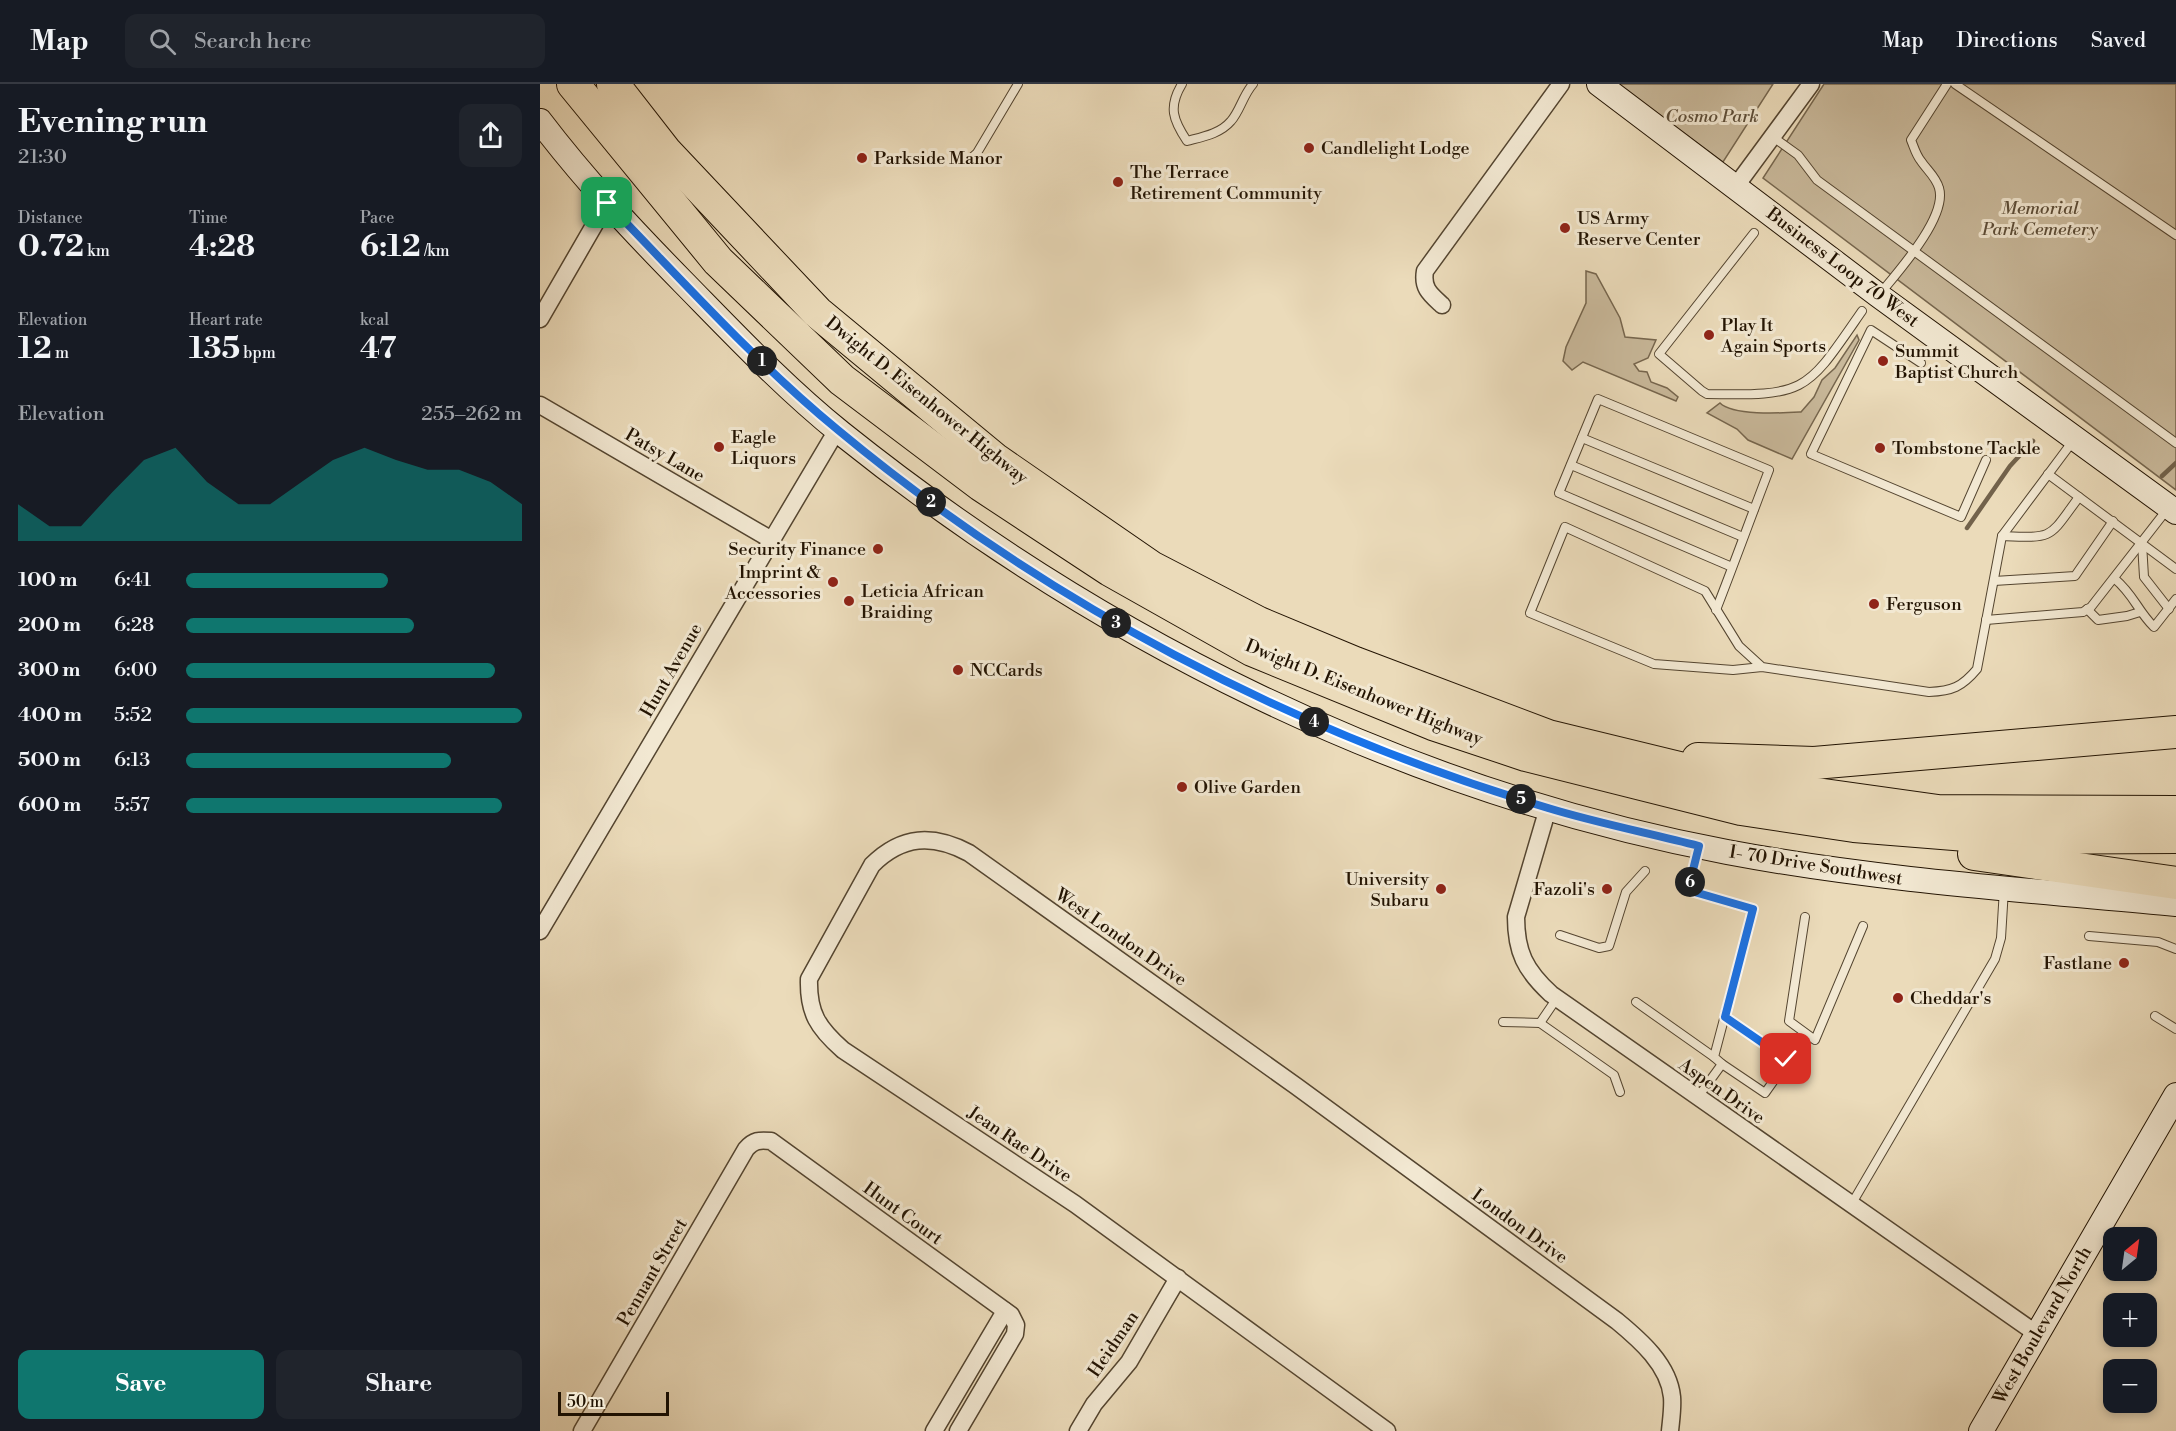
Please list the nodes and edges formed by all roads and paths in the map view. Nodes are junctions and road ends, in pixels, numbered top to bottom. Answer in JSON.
{"nodes":[{"id":1,"x":573,"y":84,"type":"edge"},
{"id":2,"x":614,"y":84,"type":"edge"},
{"id":3,"x":1018,"y":84,"type":"edge"},
{"id":4,"x":1182,"y":84,"type":"edge"},
{"id":5,"x":1252,"y":84,"type":"edge"},
{"id":6,"x":1562,"y":84,"type":"edge"},
{"id":7,"x":1599,"y":84,"type":"edge"},
{"id":8,"x":1811,"y":84,"type":"edge"},
{"id":9,"x":1947,"y":84,"type":"edge"},
{"id":10,"x":1955,"y":84,"type":"edge"},
{"id":11,"x":540,"y":121,"type":"edge"},
{"id":12,"x":1773,"y":137,"type":"junction"},
{"id":13,"x":969,"y":160,"type":"dead end"},
{"id":14,"x":1736,"y":186,"type":"junction"},
{"id":15,"x":607,"y":203,"type":"junction"},
{"id":16,"x":1754,"y":233,"type":"dead end"},
{"id":17,"x":2176,"y":236,"type":"edge"},
{"id":18,"x":1915,"y":252,"type":"junction"},
{"id":19,"x":1870,"y":303,"type":"junction"},
{"id":20,"x":1442,"y":305,"type":"dead end"},
{"id":21,"x":540,"y":319,"type":"edge"},
{"id":22,"x":1921,"y":363,"type":"dead end"},
{"id":23,"x":540,"y":405,"type":"edge"},
{"id":24,"x":837,"y":430,"type":"junction"},
{"id":25,"x":1582,"y":438,"type":"junction"},
{"id":26,"x":2075,"y":438,"type":"junction"},
{"id":27,"x":2176,"y":443,"type":"edge"},
{"id":28,"x":1986,"y":460,"type":"dead end"},
{"id":29,"x":1570,"y":465,"type":"junction"},
{"id":30,"x":2048,"y":474,"type":"junction"},
{"id":31,"x":2079,"y":497,"type":"junction"},
{"id":32,"x":1754,"y":509,"type":"junction"},
{"id":33,"x":2172,"y":509,"type":"edge"},
{"id":34,"x":2113,"y":521,"type":"junction"},
{"id":35,"x":2002,"y":536,"type":"junction"},
{"id":36,"x":1743,"y":537,"type":"junction"},
{"id":37,"x":770,"y":539,"type":"junction"},
{"id":38,"x":2142,"y":543,"type":"junction"},
{"id":39,"x":1732,"y":567,"type":"junction"},
{"id":40,"x":2176,"y":569,"type":"edge"},
{"id":41,"x":2115,"y":579,"type":"junction"},
{"id":42,"x":1994,"y":581,"type":"junction"},
{"id":43,"x":2176,"y":599,"type":"edge"},
{"id":44,"x":2087,"y":609,"type":"junction"},
{"id":45,"x":2169,"y":609,"type":"junction"},
{"id":46,"x":1716,"y":610,"type":"junction"},
{"id":47,"x":2140,"y":612,"type":"junction"},
{"id":48,"x":1986,"y":620,"type":"junction"},
{"id":49,"x":1762,"y":667,"type":"junction"},
{"id":50,"x":2176,"y":732,"type":"edge"},
{"id":51,"x":1632,"y":756,"type":"junction"},
{"id":52,"x":1548,"y":808,"type":"junction"},
{"id":53,"x":2176,"y":812,"type":"edge"},
{"id":54,"x":1854,"y":826,"type":"junction"},
{"id":55,"x":2176,"y":837,"type":"edge"},
{"id":56,"x":915,"y":839,"type":"joint"},
{"id":57,"x":1699,"y":846,"type":"junction"},
{"id":58,"x":1645,"y":871,"type":"dead end"},
{"id":59,"x":2176,"y":883,"type":"edge"},
{"id":60,"x":2004,"y":888,"type":"junction"},
{"id":61,"x":2176,"y":904,"type":"edge"},
{"id":62,"x":1804,"y":917,"type":"dead end"},
{"id":63,"x":1863,"y":926,"type":"dead end"},
{"id":64,"x":540,"y":932,"type":"edge"},
{"id":65,"x":1560,"y":935,"type":"dead end"},
{"id":66,"x":2089,"y":936,"type":"dead end"},
{"id":67,"x":2176,"y":949,"type":"edge"},
{"id":68,"x":1557,"y":998,"type":"junction"},
{"id":69,"x":1636,"y":1002,"type":"dead end"},
{"id":70,"x":2155,"y":1016,"type":"dead end"},
{"id":71,"x":1725,"y":1017,"type":"junction"},
{"id":72,"x":1503,"y":1022,"type":"dead end"},
{"id":73,"x":1540,"y":1023,"type":"junction"},
{"id":74,"x":2176,"y":1029,"type":"edge"},
{"id":75,"x":1714,"y":1057,"type":"junction"},
{"id":76,"x":1722,"y":1064,"type":"junction"},
{"id":77,"x":1296,"y":1086,"type":"joint"},
{"id":78,"x":1620,"y":1092,"type":"dead end"},
{"id":79,"x":2176,"y":1095,"type":"edge"},
{"id":80,"x":1698,"y":1097,"type":"junction"},
{"id":81,"x":761,"y":1140,"type":"joint"},
{"id":82,"x":1851,"y":1205,"type":"junction"},
{"id":83,"x":1178,"y":1278,"type":"junction"},
{"id":84,"x":1005,"y":1311,"type":"junction"},
{"id":85,"x":2037,"y":1334,"type":"junction"},
{"id":86,"x":954,"y":1396,"type":"junction"},
{"id":87,"x":972,"y":1406,"type":"junction"},
{"id":88,"x":582,"y":1431,"type":"edge"},
{"id":89,"x":934,"y":1431,"type":"edge"},
{"id":90,"x":958,"y":1431,"type":"edge"},
{"id":91,"x":1078,"y":1431,"type":"edge"},
{"id":92,"x":1387,"y":1431,"type":"edge"},
{"id":93,"x":1670,"y":1431,"type":"edge"},
{"id":94,"x":1981,"y":1431,"type":"edge"}],
"edges":[{"from":1,"to":54,"type":"highway","name":"Dwight D. Eisenhower Highway"},
{"from":2,"to":51,"type":"highway","name":"Dwight D. Eisenhower Highway"},
{"from":3,"to":13,"type":"lane"},
{"from":4,"to":5,"type":"lane"},
{"from":6,"to":20,"type":"street"},
{"from":7,"to":14,"type":"street","name":"Business Loop 70 West"},
{"from":8,"to":12,"type":"street"},
{"from":9,"to":18,"type":"lane"},
{"from":10,"to":17,"type":"lane"},
{"from":11,"to":15,"type":"street","name":"I- 70 Drive Southwest"},
{"from":12,"to":14,"type":"street"},
{"from":12,"to":18,"type":"lane"},
{"from":14,"to":19,"type":"street","name":"Business Loop 70 West"},
{"from":15,"to":21,"type":"street"},
{"from":15,"to":24,"type":"street","name":"I- 70 Drive Southwest"},
{"from":16,"to":19,"type":"lane"},
{"from":18,"to":19,"type":"lane"},
{"from":18,"to":27,"type":"lane"},
{"from":19,"to":26,"type":"street","name":"Business Loop 70 West"},
{"from":22,"to":28,"type":"lane"},
{"from":23,"to":37,"type":"street","name":"Patsy Lane"},
{"from":24,"to":37,"type":"street","name":"Hunt Avenue"},
{"from":24,"to":52,"type":"street","name":"I- 70 Drive Southwest"},
{"from":25,"to":29,"type":"lane"},
{"from":25,"to":32,"type":"lane"},
{"from":25,"to":32,"type":"lane"},
{"from":26,"to":30,"type":"lane"},
{"from":26,"to":33,"type":"street","name":"Business Loop 70 West"},
{"from":29,"to":36,"type":"lane"},
{"from":29,"to":39,"type":"lane"},
{"from":30,"to":31,"type":"lane"},
{"from":30,"to":35,"type":"lane"},
{"from":31,"to":34,"type":"lane"},
{"from":31,"to":35,"type":"lane"},
{"from":32,"to":36,"type":"lane"},
{"from":33,"to":38,"type":"lane"},
{"from":34,"to":38,"type":"lane"},
{"from":34,"to":42,"type":"lane"},
{"from":35,"to":42,"type":"lane"},
{"from":36,"to":39,"type":"lane"},
{"from":37,"to":64,"type":"street","name":"Hunt Avenue"},
{"from":38,"to":40,"type":"lane"},
{"from":38,"to":41,"type":"lane"},
{"from":38,"to":45,"type":"lane"},
{"from":39,"to":46,"type":"lane"},
{"from":41,"to":44,"type":"lane"},
{"from":41,"to":47,"type":"lane"},
{"from":42,"to":48,"type":"lane"},
{"from":43,"to":45,"type":"lane"},
{"from":44,"to":47,"type":"lane"},
{"from":44,"to":48,"type":"lane"},
{"from":45,"to":47,"type":"lane"},
{"from":46,"to":49,"type":"lane"},
{"from":46,"to":49,"type":"lane"},
{"from":48,"to":49,"type":"lane"},
{"from":50,"to":51,"type":"highway"},
{"from":51,"to":53,"type":"highway","name":"Dwight D. Eisenhower Highway"},
{"from":52,"to":57,"type":"street","name":"I- 70 Drive Southwest"},
{"from":52,"to":68,"type":"street","name":"Aspen Drive"},
{"from":54,"to":55,"type":"highway","name":"Dwight D. Eisenhower Highway"},
{"from":54,"to":59,"type":"highway"},
{"from":56,"to":77,"type":"street","name":"West London Drive"},
{"from":56,"to":83,"type":"street","name":"Jean Rae Drive"},
{"from":57,"to":60,"type":"street","name":"I- 70 Drive Southwest"},
{"from":57,"to":71,"type":"lane"},
{"from":58,"to":65,"type":"lane"},
{"from":60,"to":61,"type":"street","name":"I- 70 Drive Southwest"},
{"from":60,"to":82,"type":"lane"},
{"from":62,"to":63,"type":"lane"},
{"from":66,"to":67,"type":"lane"},
{"from":68,"to":73,"type":"lane"},
{"from":68,"to":80,"type":"street","name":"Aspen Drive"},
{"from":69,"to":75,"type":"lane"},
{"from":70,"to":74,"type":"lane"},
{"from":71,"to":75,"type":"lane"},
{"from":71,"to":76,"type":"lane"},
{"from":72,"to":73,"type":"lane"},
{"from":73,"to":78,"type":"lane"},
{"from":75,"to":76,"type":"lane"},
{"from":76,"to":80,"type":"lane"},
{"from":77,"to":93,"type":"street","name":"London Drive"},
{"from":79,"to":85,"type":"street","name":"West Boulevard North"},
{"from":80,"to":82,"type":"street","name":"Aspen Drive"},
{"from":81,"to":84,"type":"street","name":"Hunt Court"},
{"from":81,"to":88,"type":"street","name":"Pennant Street"},
{"from":82,"to":85,"type":"street","name":"Aspen Drive"},
{"from":83,"to":91,"type":"street","name":"Heidman"},
{"from":83,"to":92,"type":"street","name":"Jean Rae Drive"},
{"from":84,"to":86,"type":"street"},
{"from":84,"to":87,"type":"street","name":"Hunt Court"},
{"from":85,"to":94,"type":"street","name":"West Boulevard North"},
{"from":86,"to":87,"type":"lane"},
{"from":86,"to":89,"type":"street"},
{"from":87,"to":90,"type":"street"}]}
